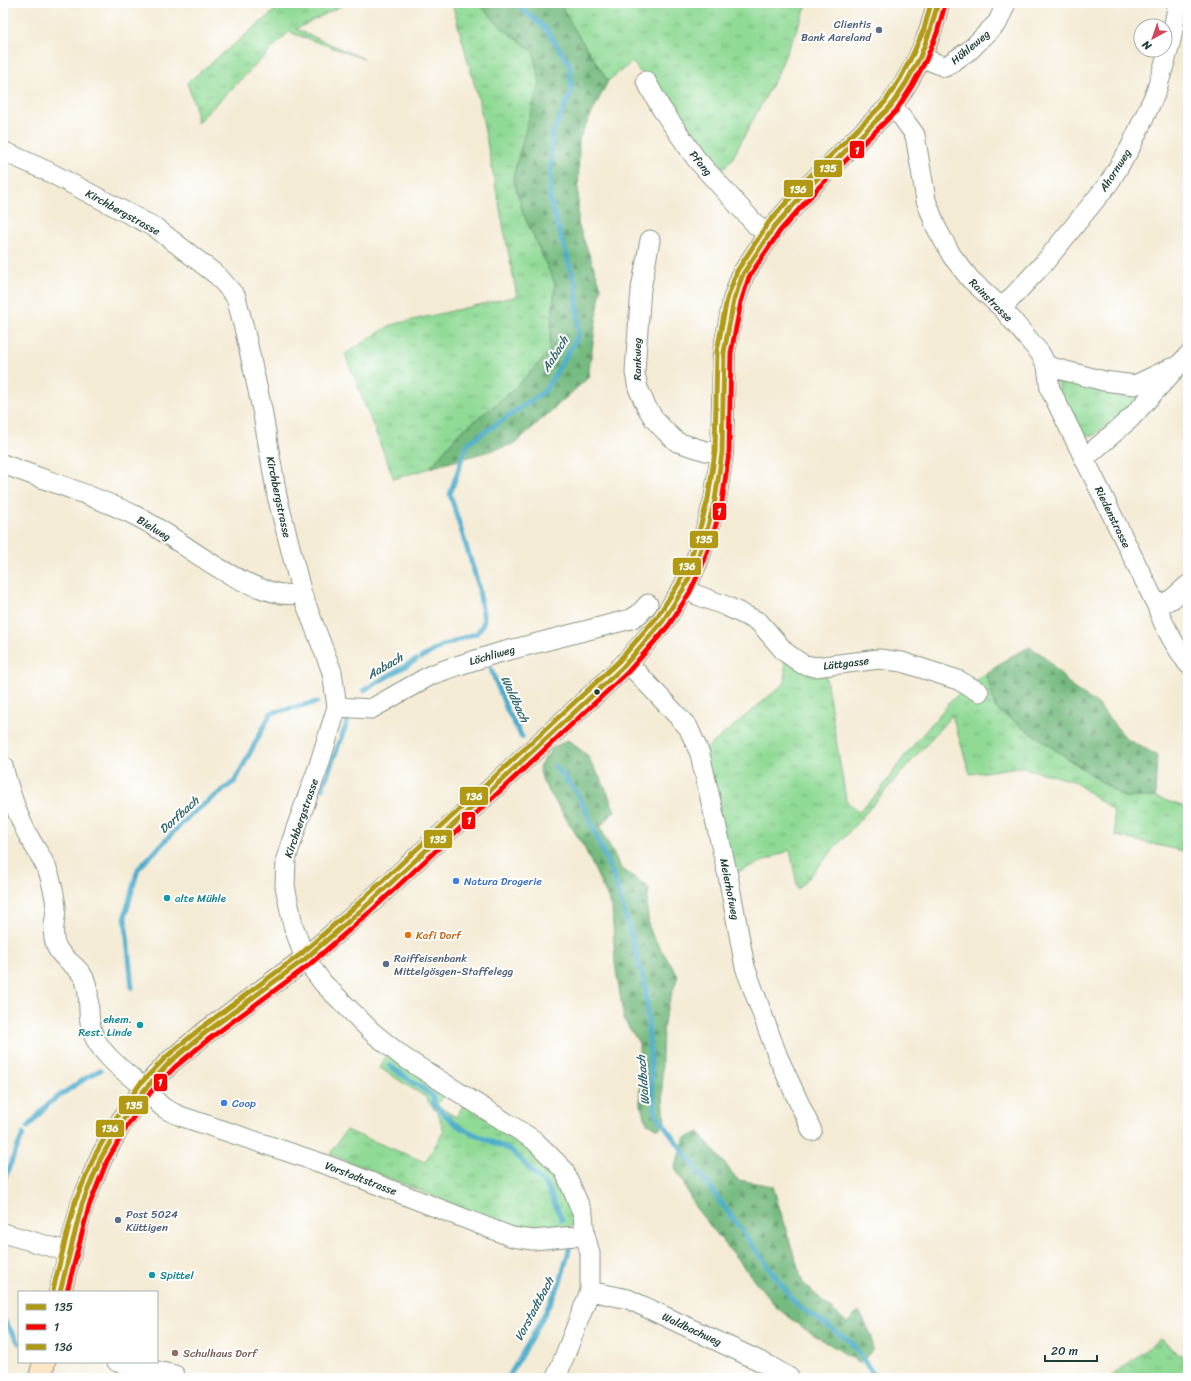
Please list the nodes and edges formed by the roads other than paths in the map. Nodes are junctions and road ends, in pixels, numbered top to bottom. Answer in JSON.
{"nodes":[{"id":1,"x":938,"y":3,"type":"edge"},
{"id":2,"x":1006,"y":3,"type":"edge"},
{"id":3,"x":1178,"y":3,"type":"edge"},
{"id":4,"x":921,"y":56,"type":"junction"},
{"id":5,"x":646,"y":81,"type":"dead end"},
{"id":6,"x":890,"y":107,"type":"junction"},
{"id":7,"x":3,"y":151,"type":"edge"},
{"id":8,"x":768,"y":234,"type":"junction"},
{"id":9,"x":650,"y":240,"type":"dead end"},
{"id":10,"x":1002,"y":308,"type":"junction"},
{"id":11,"x":1183,"y":360,"type":"edge"},
{"id":12,"x":1046,"y":366,"type":"junction"},
{"id":13,"x":722,"y":453,"type":"junction"},
{"id":14,"x":1085,"y":458,"type":"junction"},
{"id":15,"x":3,"y":464,"type":"edge"},
{"id":16,"x":1188,"y":585,"type":"edge"},
{"id":17,"x":684,"y":588,"type":"junction"},
{"id":18,"x":302,"y":594,"type":"junction"},
{"id":19,"x":648,"y":604,"type":"dead end"},
{"id":20,"x":1157,"y":606,"type":"junction"},
{"id":21,"x":627,"y":662,"type":"junction"},
{"id":22,"x":1188,"y":664,"type":"edge"},
{"id":23,"x":979,"y":692,"type":"dead end"},
{"id":24,"x":338,"y":707,"type":"junction"},
{"id":25,"x":3,"y":766,"type":"edge"},
{"id":26,"x":305,"y":959,"type":"junction"},
{"id":27,"x":145,"y":1089,"type":"junction"},
{"id":28,"x":812,"y":1131,"type":"dead end"},
{"id":29,"x":3,"y":1233,"type":"edge"},
{"id":30,"x":585,"y":1235,"type":"junction"},
{"id":31,"x":69,"y":1252,"type":"junction"},
{"id":32,"x":60,"y":1291,"type":"edge"},
{"id":33,"x":590,"y":1291,"type":"junction"},
{"id":34,"x":44,"y":1363,"type":"edge"},
{"id":35,"x":121,"y":1363,"type":"edge"},
{"id":36,"x":40,"y":1378,"type":"edge"},
{"id":37,"x":174,"y":1378,"type":"edge"},
{"id":38,"x":556,"y":1378,"type":"edge"},
{"id":39,"x":790,"y":1378,"type":"edge"}],
"edges":[{"from":1,"to":4,"type":"street"},
{"from":2,"to":4,"type":"street","name":"Höhleweg"},
{"from":3,"to":10,"type":"street","name":"Ahornweg"},
{"from":4,"to":6,"type":"street"},
{"from":5,"to":8,"type":"street","name":"Pfang"},
{"from":6,"to":8,"type":"street"},
{"from":6,"to":10,"type":"street","name":"Rainstrasse"},
{"from":7,"to":18,"type":"street","name":"Kirchbergstrasse"},
{"from":8,"to":13,"type":"street"},
{"from":9,"to":13,"type":"street","name":"Rankweg"},
{"from":10,"to":12,"type":"street","name":"Rainstrasse"},
{"from":11,"to":12,"type":"street"},
{"from":11,"to":14,"type":"street"},
{"from":12,"to":14,"type":"street","name":"Riedenstrasse"},
{"from":13,"to":17,"type":"street"},
{"from":14,"to":20,"type":"street","name":"Riedenstrasse"},
{"from":15,"to":18,"type":"street","name":"Bielweg"},
{"from":16,"to":20,"type":"street"},
{"from":17,"to":21,"type":"street"},
{"from":17,"to":23,"type":"street","name":"Lättgasse"},
{"from":18,"to":24,"type":"street","name":"Kirchbergstrasse"},
{"from":19,"to":24,"type":"street","name":"Löchliweg"},
{"from":20,"to":22,"type":"street","name":"Riedenstrasse"},
{"from":21,"to":26,"type":"street"},
{"from":21,"to":28,"type":"street","name":"Meierhofweg"},
{"from":24,"to":26,"type":"street","name":"Kirchbergstrasse"},
{"from":25,"to":27,"type":"street","name":"Vorstadtstrasse"},
{"from":26,"to":27,"type":"street"},
{"from":26,"to":30,"type":"street"},
{"from":27,"to":30,"type":"street","name":"Vorstadtstrasse"},
{"from":27,"to":31,"type":"street"},
{"from":29,"to":31,"type":"street"},
{"from":30,"to":33,"type":"street"},
{"from":31,"to":32,"type":"street"},
{"from":33,"to":38,"type":"street"},
{"from":33,"to":39,"type":"street","name":"Waldbachweg"},
{"from":34,"to":36,"type":"street"},
{"from":35,"to":37,"type":"street"}]}
